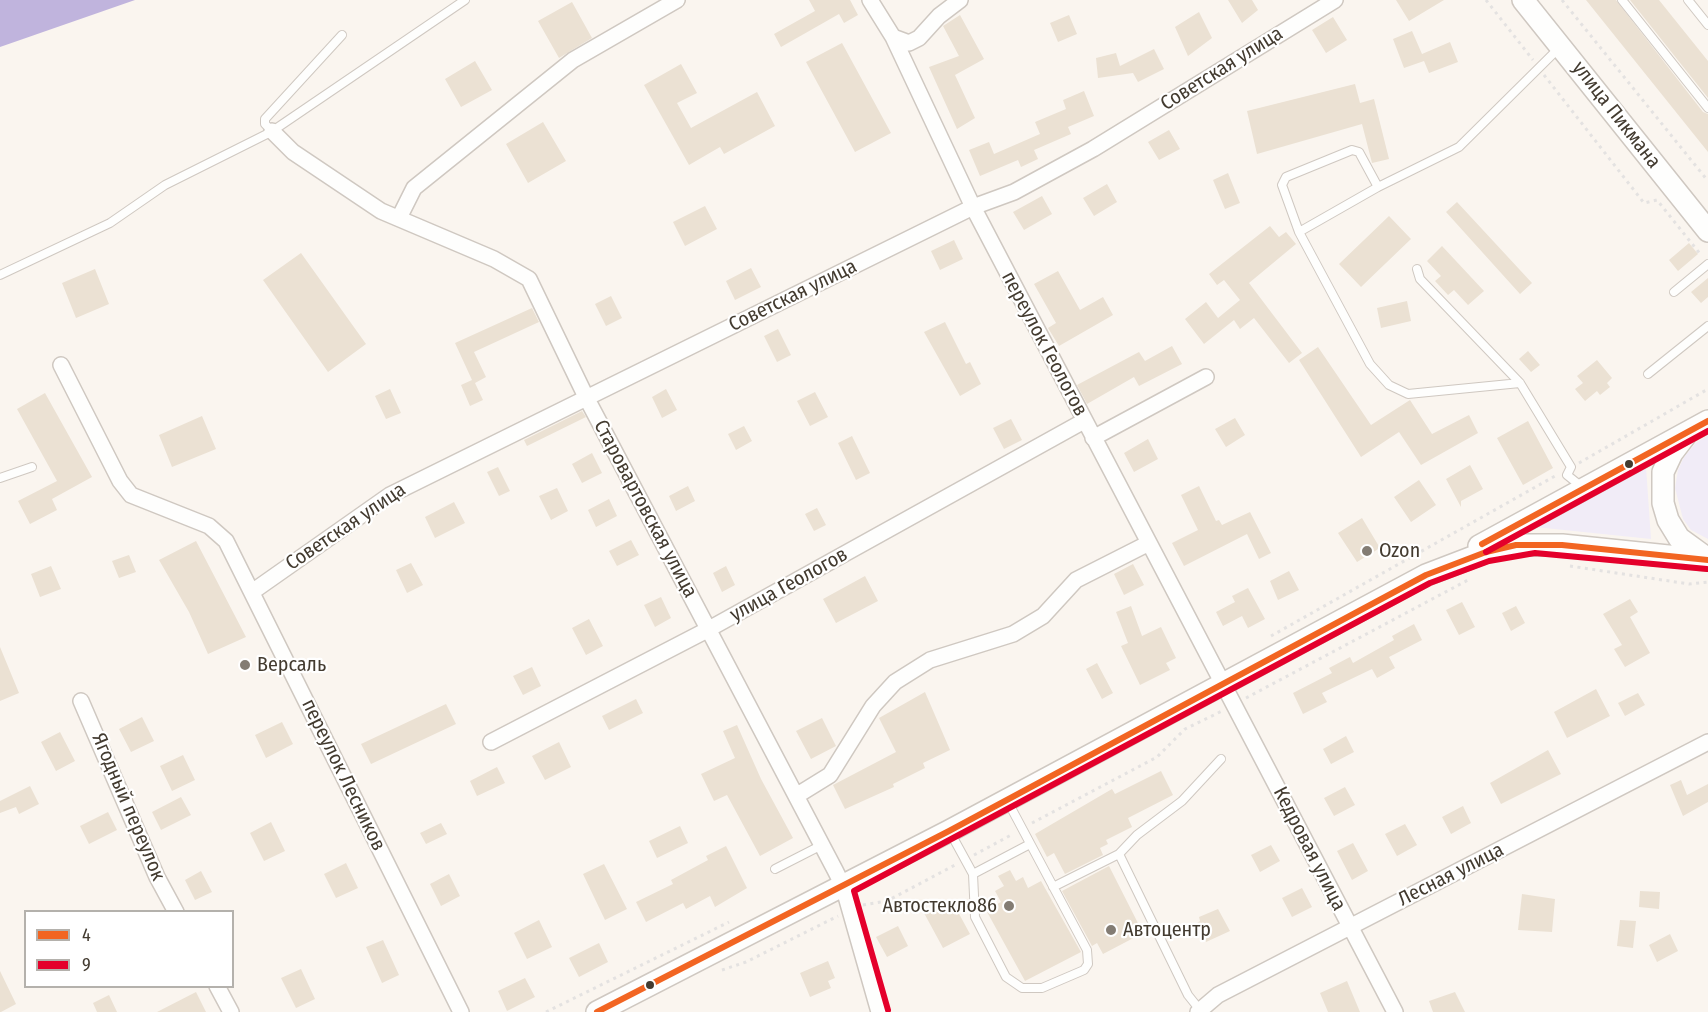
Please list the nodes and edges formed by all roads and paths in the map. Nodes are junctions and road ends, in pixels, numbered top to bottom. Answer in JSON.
{"nodes":[{"id":1,"x":465,"y":0,"type":"edge"},
{"id":2,"x":677,"y":0,"type":"edge"},
{"id":3,"x":870,"y":0,"type":"edge"},
{"id":4,"x":960,"y":0,"type":"edge"},
{"id":5,"x":1335,"y":0,"type":"edge"},
{"id":6,"x":1486,"y":0,"type":"edge"},
{"id":7,"x":1523,"y":0,"type":"edge"},
{"id":8,"x":1562,"y":0,"type":"edge"},
{"id":9,"x":1622,"y":0,"type":"edge"},
{"id":10,"x":1688,"y":0,"type":"edge"},
{"id":11,"x":1708,"y":25,"type":"edge"},
{"id":12,"x":342,"y":35,"type":"dead end"},
{"id":13,"x":893,"y":38,"type":"junction"},
{"id":14,"x":1561,"y":46,"type":"junction"},
{"id":15,"x":1539,"y":68,"type":"junction"},
{"id":16,"x":1708,"y":108,"type":"edge"},
{"id":17,"x":272,"y":131,"type":"junction"},
{"id":18,"x":1708,"y":182,"type":"edge"},
{"id":19,"x":1378,"y":187,"type":"junction"},
{"id":20,"x":973,"y":207,"type":"junction"},
{"id":21,"x":399,"y":218,"type":"junction"},
{"id":22,"x":1708,"y":231,"type":"edge"},
{"id":23,"x":1299,"y":232,"type":"junction"},
{"id":24,"x":1708,"y":264,"type":"edge"},
{"id":25,"x":1417,"y":269,"type":"dead end"},
{"id":26,"x":0,"y":275,"type":"edge"},
{"id":27,"x":1674,"y":292,"type":"dead end"},
{"id":28,"x":1708,"y":326,"type":"edge"},
{"id":29,"x":61,"y":365,"type":"dead end"},
{"id":30,"x":1648,"y":374,"type":"dead end"},
{"id":31,"x":1206,"y":377,"type":"dead end"},
{"id":32,"x":1520,"y":383,"type":"junction"},
{"id":33,"x":1708,"y":389,"type":"edge"},
{"id":34,"x":586,"y":397,"type":"junction"},
{"id":35,"x":1084,"y":421,"type":"junction"},
{"id":36,"x":1700,"y":425,"type":"edge"},
{"id":37,"x":1093,"y":438,"type":"junction"},
{"id":38,"x":32,"y":467,"type":"dead end"},
{"id":39,"x":1571,"y":468,"type":"junction"},
{"id":40,"x":0,"y":478,"type":"edge"},
{"id":41,"x":1583,"y":488,"type":"junction"},
{"id":42,"x":1149,"y":543,"type":"junction"},
{"id":43,"x":1708,"y":560,"type":"edge"},
{"id":44,"x":1562,"y":564,"type":"dead end"},
{"id":45,"x":1426,"y":575,"type":"junction"},
{"id":46,"x":1474,"y":577,"type":"dead end"},
{"id":47,"x":1708,"y":582,"type":"edge"},
{"id":48,"x":252,"y":592,"type":"junction"},
{"id":49,"x":709,"y":629,"type":"junction"},
{"id":50,"x":1264,"y":640,"type":"dead end"},
{"id":51,"x":1224,"y":686,"type":"junction"},
{"id":52,"x":81,"y":701,"type":"dead end"},
{"id":53,"x":1234,"y":705,"type":"junction"},
{"id":54,"x":491,"y":742,"type":"dead end"},
{"id":55,"x":1708,"y":742,"type":"edge"},
{"id":56,"x":1221,"y":759,"type":"dead end"},
{"id":57,"x":796,"y":796,"type":"junction"},
{"id":58,"x":1007,"y":800,"type":"junction"},
{"id":59,"x":1022,"y":829,"type":"junction"},
{"id":60,"x":949,"y":831,"type":"junction"},
{"id":61,"x":822,"y":844,"type":"junction"},
{"id":62,"x":1030,"y":844,"type":"junction"},
{"id":63,"x":1119,"y":854,"type":"junction"},
{"id":64,"x":965,"y":860,"type":"junction"},
{"id":65,"x":776,"y":869,"type":"dead end"},
{"id":66,"x":973,"y":874,"type":"junction"},
{"id":67,"x":843,"y":886,"type":"junction"},
{"id":68,"x":1053,"y":887,"type":"junction"},
{"id":69,"x":175,"y":910,"type":"edge"},
{"id":70,"x":848,"y":910,"type":"junction"},
{"id":71,"x":732,"y":921,"type":"dead end"},
{"id":72,"x":1349,"y":928,"type":"junction"},
{"id":73,"x":717,"y":971,"type":"dead end"},
{"id":74,"x":218,"y":988,"type":"edge"},
{"id":75,"x":1199,"y":1011,"type":"edge"},
{"id":76,"x":231,"y":1012,"type":"edge"},
{"id":77,"x":461,"y":1012,"type":"edge"},
{"id":78,"x":546,"y":1012,"type":"edge"},
{"id":79,"x":597,"y":1012,"type":"edge"},
{"id":80,"x":879,"y":1012,"type":"edge"},
{"id":81,"x":1395,"y":1012,"type":"edge"}],
"edges":[{"from":1,"to":17,"type":"lane"},
{"from":2,"to":21,"type":"street"},
{"from":3,"to":13,"type":"street","name":"переулок Геологов"},
{"from":4,"to":13,"type":"street"},
{"from":5,"to":20,"type":"street","name":"Советская улица"},
{"from":6,"to":15,"type":"path"},
{"from":7,"to":14,"type":"main road","name":"улица Пикмана"},
{"from":8,"to":18,"type":"path"},
{"from":9,"to":16,"type":"lane"},
{"from":10,"to":11,"type":"lane"},
{"from":12,"to":17,"type":"lane"},
{"from":13,"to":20,"type":"street","name":"переулок Геологов"},
{"from":14,"to":15,"type":"lane"},
{"from":14,"to":22,"type":"main road","name":"улица Пикмана"},
{"from":15,"to":19,"type":"lane"},
{"from":15,"to":24,"type":"path"},
{"from":17,"to":21,"type":"street","name":"Старовартовская улица"},
{"from":17,"to":26,"type":"lane"},
{"from":19,"to":23,"type":"lane"},
{"from":19,"to":23,"type":"lane"},
{"from":20,"to":34,"type":"street","name":"Советская улица"},
{"from":20,"to":35,"type":"street","name":"переулок Геологов"},
{"from":21,"to":34,"type":"street","name":"Старовартовская улица"},
{"from":23,"to":32,"type":"lane"},
{"from":24,"to":27,"type":"lane"},
{"from":25,"to":32,"type":"lane"},
{"from":28,"to":30,"type":"lane"},
{"from":29,"to":48,"type":"street","name":"переулок Лесников"},
{"from":31,"to":37,"type":"street"},
{"from":32,"to":39,"type":"lane"},
{"from":33,"to":39,"type":"path"},
{"from":34,"to":48,"type":"street","name":"Советская улица"},
{"from":34,"to":49,"type":"street","name":"Старовартовская улица"},
{"from":35,"to":37,"type":"street","name":"переулок Геологов"},
{"from":35,"to":49,"type":"street","name":"улица Геологов"},
{"from":36,"to":41,"type":"main road"},
{"from":36,"to":43,"type":"main road"},
{"from":37,"to":42,"type":"street","name":"переулок Геологов"},
{"from":38,"to":40,"type":"lane"},
{"from":39,"to":41,"type":"lane"},
{"from":39,"to":50,"type":"path"},
{"from":41,"to":45,"type":"main road"},
{"from":42,"to":51,"type":"street","name":"переулок Геологов"},
{"from":42,"to":57,"type":"street"},
{"from":43,"to":45,"type":"main road"},
{"from":44,"to":47,"type":"path"},
{"from":45,"to":51,"type":"main road"},
{"from":46,"to":53,"type":"path"},
{"from":48,"to":77,"type":"street","name":"переулок Лесников"},
{"from":49,"to":54,"type":"street","name":"улица Геологов"},
{"from":49,"to":57,"type":"street","name":"Старовартовская улица"},
{"from":51,"to":53,"type":"street","name":"Кедровая улица"},
{"from":51,"to":58,"type":"main road"},
{"from":52,"to":69,"type":"street","name":"Ягодный переулок"},
{"from":53,"to":59,"type":"path"},
{"from":53,"to":72,"type":"street","name":"Кедровая улица"},
{"from":55,"to":72,"type":"street","name":"Лесная улица"},
{"from":56,"to":63,"type":"lane"},
{"from":57,"to":61,"type":"street","name":"Старовартовская улица"},
{"from":58,"to":59,"type":"lane"},
{"from":58,"to":60,"type":"main road"},
{"from":59,"to":62,"type":"lane"},
{"from":59,"to":64,"type":"path"},
{"from":60,"to":64,"type":"lane"},
{"from":60,"to":67,"type":"main road"},
{"from":61,"to":65,"type":"lane"},
{"from":61,"to":67,"type":"street","name":"Старовартовская улица"},
{"from":62,"to":66,"type":"lane"},
{"from":62,"to":68,"type":"lane"},
{"from":63,"to":68,"type":"lane"},
{"from":63,"to":75,"type":"lane"},
{"from":64,"to":66,"type":"lane"},
{"from":64,"to":70,"type":"path"},
{"from":66,"to":68,"type":"lane"},
{"from":67,"to":70,"type":"street","name":"Старовартовская улица"},
{"from":67,"to":79,"type":"main road"},
{"from":70,"to":73,"type":"path"},
{"from":70,"to":80,"type":"street","name":"Старовартовская улица"},
{"from":71,"to":78,"type":"path"},
{"from":72,"to":75,"type":"street","name":"Лесная улица"},
{"from":72,"to":81,"type":"street","name":"Кедровая улица"},
{"from":74,"to":76,"type":"street"}]}
